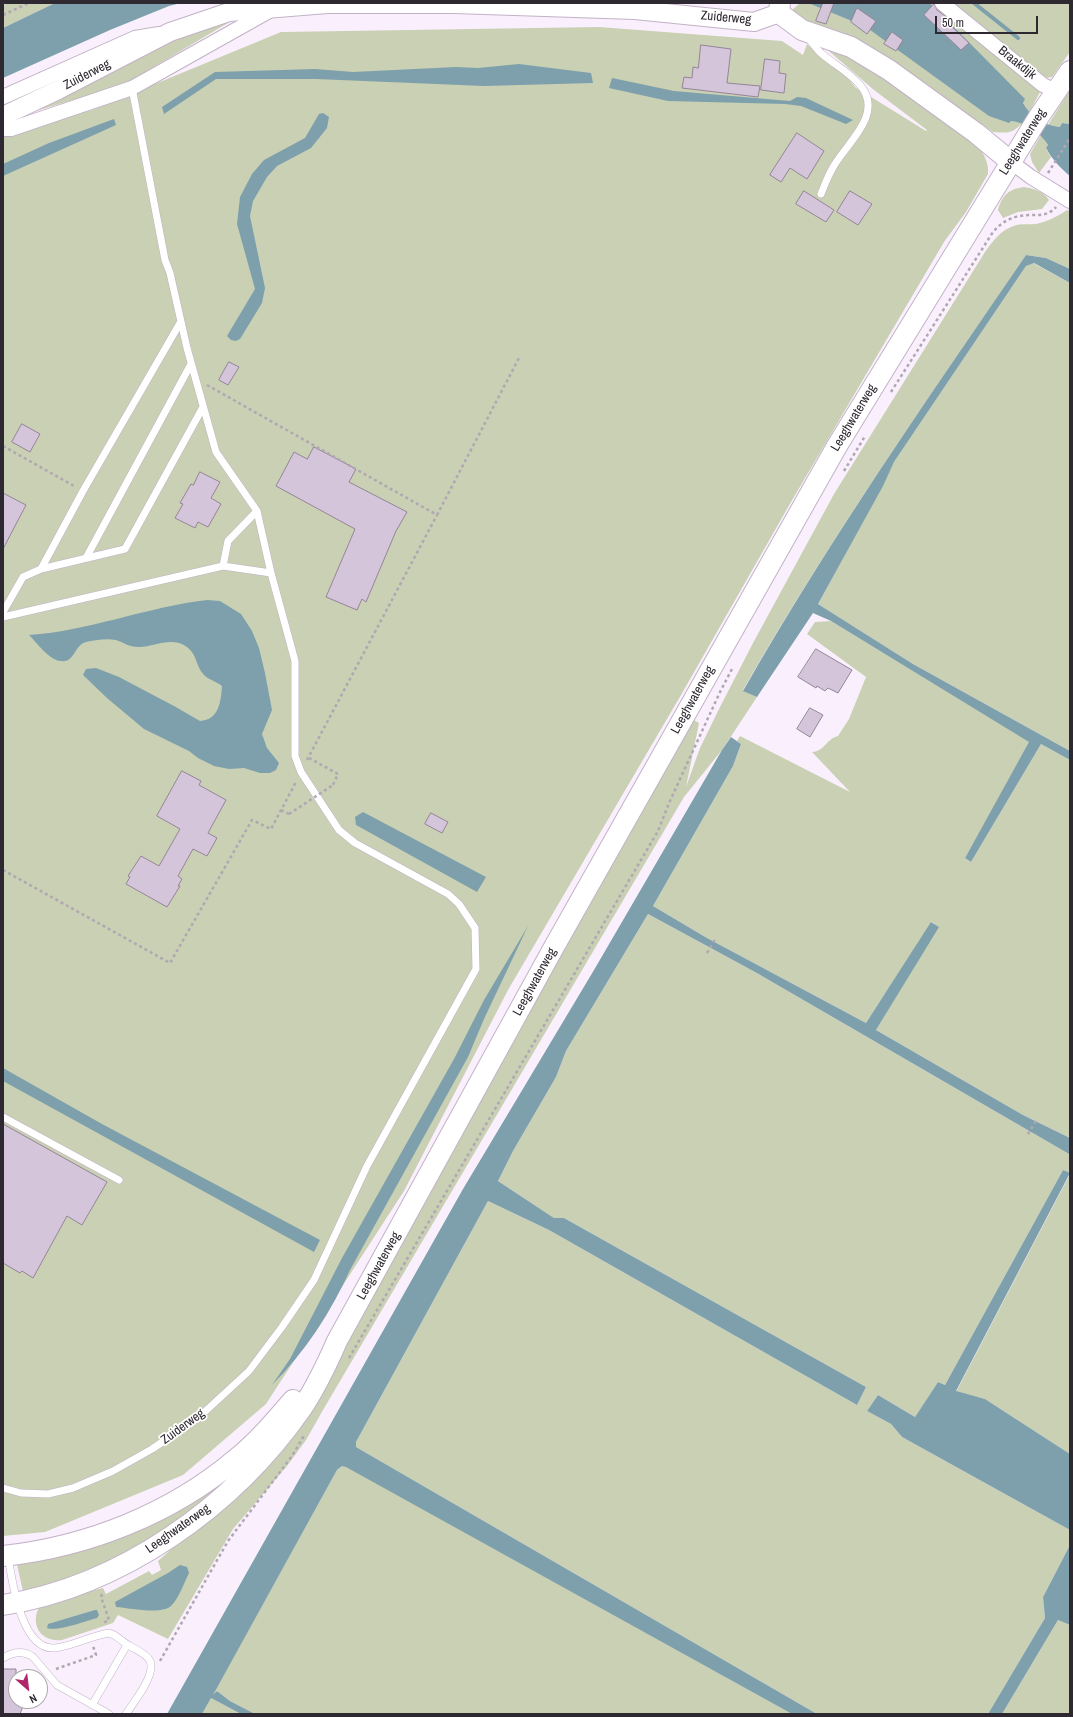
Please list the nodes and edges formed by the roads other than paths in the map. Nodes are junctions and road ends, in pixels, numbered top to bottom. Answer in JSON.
{"nodes":[{"id":1,"x":942,"y":3,"type":"edge"},
{"id":2,"x":275,"y":8,"type":"junction"},
{"id":3,"x":780,"y":8,"type":"edge"},
{"id":4,"x":802,"y":30,"type":"junction"},
{"id":5,"x":170,"y":32,"type":"junction"},
{"id":6,"x":1070,"y":71,"type":"edge"},
{"id":7,"x":132,"y":88,"type":"junction"},
{"id":8,"x":1056,"y":91,"type":"junction"},
{"id":9,"x":3,"y":97,"type":"edge"},
{"id":10,"x":3,"y":116,"type":"edge"},
{"id":11,"x":3,"y":129,"type":"edge"},
{"id":12,"x":1011,"y":162,"type":"junction"},
{"id":13,"x":821,"y":194,"type":"dead end"},
{"id":14,"x":1067,"y":199,"type":"edge"},
{"id":15,"x":180,"y":322,"type":"junction"},
{"id":16,"x":191,"y":364,"type":"junction"},
{"id":17,"x":203,"y":407,"type":"junction"},
{"id":18,"x":256,"y":511,"type":"junction"},
{"id":19,"x":86,"y":558,"type":"junction"},
{"id":20,"x":223,"y":566,"type":"junction"},
{"id":21,"x":42,"y":569,"type":"junction"},
{"id":22,"x":271,"y":574,"type":"junction"},
{"id":23,"x":3,"y":612,"type":"edge"},
{"id":24,"x":3,"y":616,"type":"edge"},
{"id":25,"x":3,"y":1117,"type":"edge"},
{"id":26,"x":119,"y":1180,"type":"dead end"},
{"id":27,"x":337,"y":1341,"type":"junction"},
{"id":28,"x":3,"y":1488,"type":"edge"},
{"id":29,"x":189,"y":1524,"type":"junction"},
{"id":30,"x":164,"y":1549,"type":"dead end"},
{"id":31,"x":6,"y":1555,"type":"edge"},
{"id":32,"x":99,"y":1584,"type":"dead end"},
{"id":33,"x":57,"y":1593,"type":"junction"},
{"id":34,"x":11,"y":1604,"type":"edge"},
{"id":35,"x":127,"y":1645,"type":"junction"},
{"id":36,"x":3,"y":1658,"type":"edge"},
{"id":37,"x":92,"y":1705,"type":"junction"},
{"id":38,"x":109,"y":1714,"type":"edge"},
{"id":39,"x":126,"y":1714,"type":"edge"}],
"edges":[{"from":1,"to":8,"type":"street","name":"Braakdijk"},
{"from":2,"to":3,"type":"street","name":"Zuiderweg"},
{"from":2,"to":5,"type":"street","name":"Zuiderweg"},
{"from":2,"to":7,"type":"street","name":"Zuiderweg"},
{"from":3,"to":4,"type":"main road","name":"Zuiderweg"},
{"from":4,"to":12,"type":"main road","name":"Zuiderweg"},
{"from":4,"to":13,"type":"lane"},
{"from":5,"to":9,"type":"street","name":"Zuiderweg"},
{"from":5,"to":10,"type":"street","name":"Zuiderweg"},
{"from":6,"to":8,"type":"main road","name":"Leeghwaterweg"},
{"from":7,"to":11,"type":"street","name":"Zuiderweg"},
{"from":7,"to":15,"type":"lane"},
{"from":8,"to":12,"type":"main road","name":"Leeghwaterweg"},
{"from":12,"to":14,"type":"street"},
{"from":12,"to":27,"type":"main road","name":"Leeghwaterweg"},
{"from":15,"to":16,"type":"lane"},
{"from":15,"to":21,"type":"lane"},
{"from":16,"to":17,"type":"lane"},
{"from":16,"to":19,"type":"lane"},
{"from":17,"to":18,"type":"lane"},
{"from":17,"to":19,"type":"lane"},
{"from":18,"to":20,"type":"lane"},
{"from":18,"to":22,"type":"lane","name":"Zuiderweg"},
{"from":19,"to":21,"type":"lane"},
{"from":20,"to":22,"type":"lane"},
{"from":20,"to":24,"type":"lane"},
{"from":21,"to":23,"type":"lane"},
{"from":22,"to":28,"type":"lane","name":"Zuiderweg"},
{"from":25,"to":26,"type":"lane"},
{"from":27,"to":29,"type":"main road","name":"Leeghwaterweg"},
{"from":27,"to":31,"type":"main road","name":"Leeghwaterweg"},
{"from":29,"to":30,"type":"lane"},
{"from":29,"to":33,"type":"main road","name":"Leeghwaterweg"},
{"from":31,"to":34,"type":"lane"},
{"from":32,"to":33,"type":"lane"},
{"from":33,"to":34,"type":"main road","name":"Leeghwaterweg"},
{"from":34,"to":35,"type":"lane"},
{"from":35,"to":37,"type":"lane"},
{"from":35,"to":39,"type":"lane"},
{"from":36,"to":37,"type":"lane"},
{"from":37,"to":38,"type":"lane"}]}
